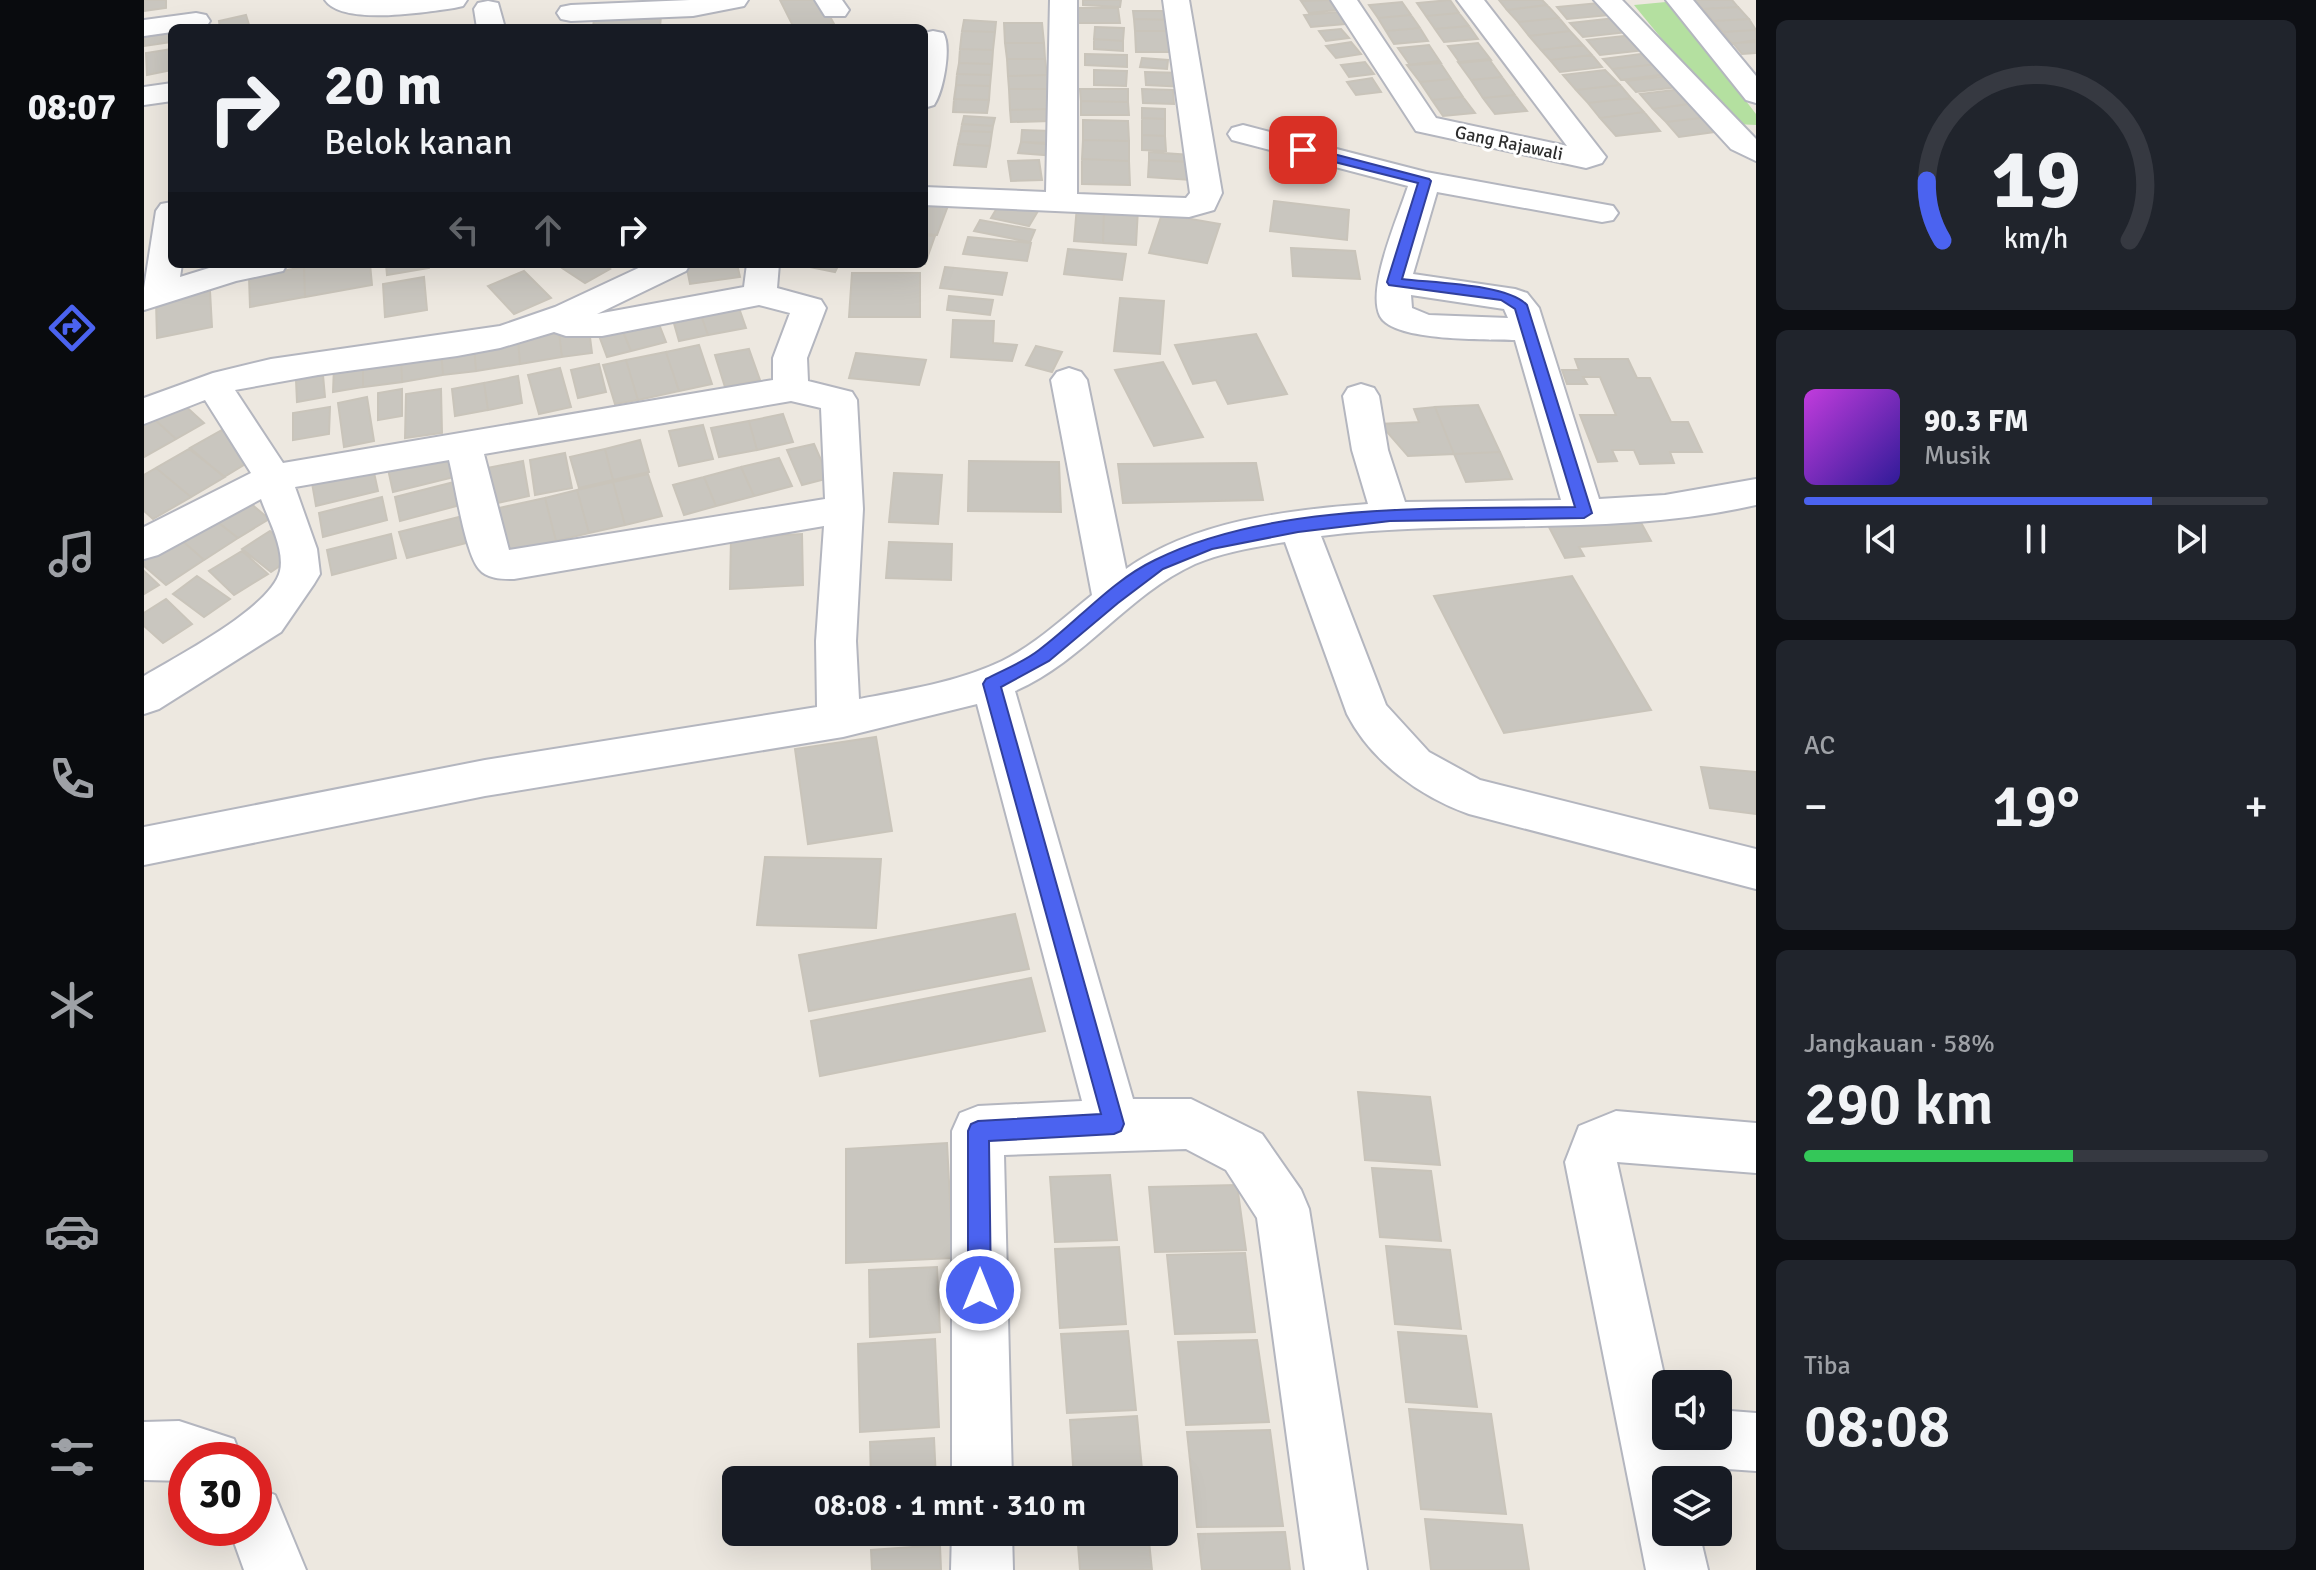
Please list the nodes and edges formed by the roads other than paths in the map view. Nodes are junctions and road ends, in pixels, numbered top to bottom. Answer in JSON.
{"nodes":[{"id":1,"x":338,"y":0,"type":"edge"},
{"id":2,"x":454,"y":0,"type":"edge"},
{"id":3,"x":735,"y":0,"type":"edge"},
{"id":4,"x":1064,"y":0,"type":"edge"},
{"id":5,"x":1176,"y":0,"type":"edge"},
{"id":6,"x":1344,"y":0,"type":"edge"},
{"id":7,"x":1470,"y":0,"type":"edge"},
{"id":8,"x":1607,"y":0,"type":"edge"},
{"id":9,"x":1679,"y":0,"type":"edge"},
{"id":10,"x":571,"y":14,"type":"edge"},
{"id":11,"x":196,"y":21,"type":"dead end"},
{"id":12,"x":174,"y":24,"type":"edge"},
{"id":13,"x":168,"y":25,"type":"edge"},
{"id":14,"x":144,"y":28,"type":"edge"},
{"id":15,"x":933,"y":39,"type":"dead end"},
{"id":16,"x":928,"y":85,"type":"edge"},
{"id":17,"x":168,"y":93,"type":"edge"},
{"id":18,"x":1756,"y":94,"type":"edge"},
{"id":19,"x":144,"y":96,"type":"edge"},
{"id":20,"x":1243,"y":134,"type":"dead end"},
{"id":21,"x":1751,"y":146,"type":"edge"},
{"id":22,"x":1425,"y":181,"type":"junction"},
{"id":23,"x":928,"y":196,"type":"edge"},
{"id":24,"x":1061,"y":204,"type":"junction"},
{"id":25,"x":1602,"y":213,"type":"dead end"},
{"id":26,"x":168,"y":229,"type":"edge"},
{"id":27,"x":256,"y":268,"type":"edge"},
{"id":28,"x":665,"y":268,"type":"edge"},
{"id":29,"x":762,"y":279,"type":"edge"},
{"id":30,"x":153,"y":295,"type":"edge"},
{"id":31,"x":544,"y":323,"type":"junction"},
{"id":32,"x":1069,"y":380,"type":"dead end"},
{"id":33,"x":213,"y":385,"type":"junction"},
{"id":34,"x":791,"y":389,"type":"junction"},
{"id":35,"x":1361,"y":396,"type":"dead end"},
{"id":36,"x":144,"y":412,"type":"edge"},
{"id":37,"x":464,"y":447,"type":"junction"},
{"id":38,"x":273,"y":478,"type":"junction"},
{"id":39,"x":1756,"y":492,"type":"edge"},
{"id":40,"x":844,"y":509,"type":"junction"},
{"id":41,"x":1584,"y":513,"type":"junction"},
{"id":42,"x":1405,"y":516,"type":"junction"},
{"id":43,"x":1298,"y":526,"type":"junction"},
{"id":44,"x":144,"y":545,"type":"edge"},
{"id":45,"x":1112,"y":598,"type":"junction"},
{"id":46,"x":992,"y":684,"type":"junction"},
{"id":47,"x":144,"y":697,"type":"edge"},
{"id":48,"x":839,"y":719,"type":"junction"},
{"id":49,"x":144,"y":846,"type":"edge"},
{"id":50,"x":1756,"y":869,"type":"edge"},
{"id":51,"x":1114,"y":1124,"type":"junction"},
{"id":52,"x":1756,"y":1148,"type":"edge"},
{"id":53,"x":1652,"y":1390,"type":"edge"},
{"id":54,"x":1732,"y":1440,"type":"edge"},
{"id":55,"x":1756,"y":1442,"type":"edge"},
{"id":56,"x":168,"y":1450,"type":"edge"},
{"id":57,"x":144,"y":1451,"type":"edge"},
{"id":58,"x":982,"y":1466,"type":"edge"},
{"id":59,"x":266,"y":1546,"type":"edge"},
{"id":60,"x":982,"y":1546,"type":"edge"},
{"id":61,"x":1672,"y":1546,"type":"edge"},
{"id":62,"x":275,"y":1570,"type":"edge"},
{"id":63,"x":982,"y":1570,"type":"edge"},
{"id":64,"x":1336,"y":1570,"type":"edge"},
{"id":65,"x":1677,"y":1570,"type":"edge"}],
"edges":[{"from":1,"to":2,"type":"street"},
{"from":3,"to":10,"type":"street"},
{"from":4,"to":24,"type":"street"},
{"from":5,"to":24,"type":"street"},
{"from":6,"to":7,"type":"street","name":"Gang Rajawali"},
{"from":8,"to":21,"type":"street"},
{"from":9,"to":18,"type":"street"},
{"from":11,"to":12,"type":"street"},
{"from":13,"to":14,"type":"street"},
{"from":15,"to":16,"type":"street"},
{"from":17,"to":19,"type":"street"},
{"from":20,"to":22,"type":"street"},
{"from":22,"to":25,"type":"street"},
{"from":22,"to":41,"type":"street"},
{"from":23,"to":24,"type":"street"},
{"from":26,"to":30,"type":"street"},
{"from":27,"to":30,"type":"street"},
{"from":28,"to":31,"type":"street"},
{"from":29,"to":31,"type":"street"},
{"from":29,"to":34,"type":"street"},
{"from":31,"to":33,"type":"street"},
{"from":32,"to":45,"type":"street"},
{"from":33,"to":36,"type":"street"},
{"from":33,"to":38,"type":"street"},
{"from":34,"to":37,"type":"street"},
{"from":34,"to":40,"type":"street"},
{"from":35,"to":42,"type":"street"},
{"from":37,"to":38,"type":"street"},
{"from":37,"to":40,"type":"street"},
{"from":38,"to":44,"type":"street"},
{"from":38,"to":47,"type":"street"},
{"from":39,"to":41,"type":"street"},
{"from":40,"to":48,"type":"street"},
{"from":41,"to":42,"type":"street"},
{"from":42,"to":43,"type":"street"},
{"from":43,"to":45,"type":"street"},
{"from":43,"to":50,"type":"street"},
{"from":45,"to":46,"type":"street"},
{"from":46,"to":48,"type":"street"},
{"from":46,"to":51,"type":"street"},
{"from":48,"to":49,"type":"street"},
{"from":51,"to":58,"type":"street"},
{"from":51,"to":64,"type":"street"},
{"from":52,"to":53,"type":"street"},
{"from":54,"to":55,"type":"street"},
{"from":56,"to":57,"type":"street"},
{"from":59,"to":62,"type":"street"},
{"from":60,"to":63,"type":"street"},
{"from":61,"to":65,"type":"street"}]}
